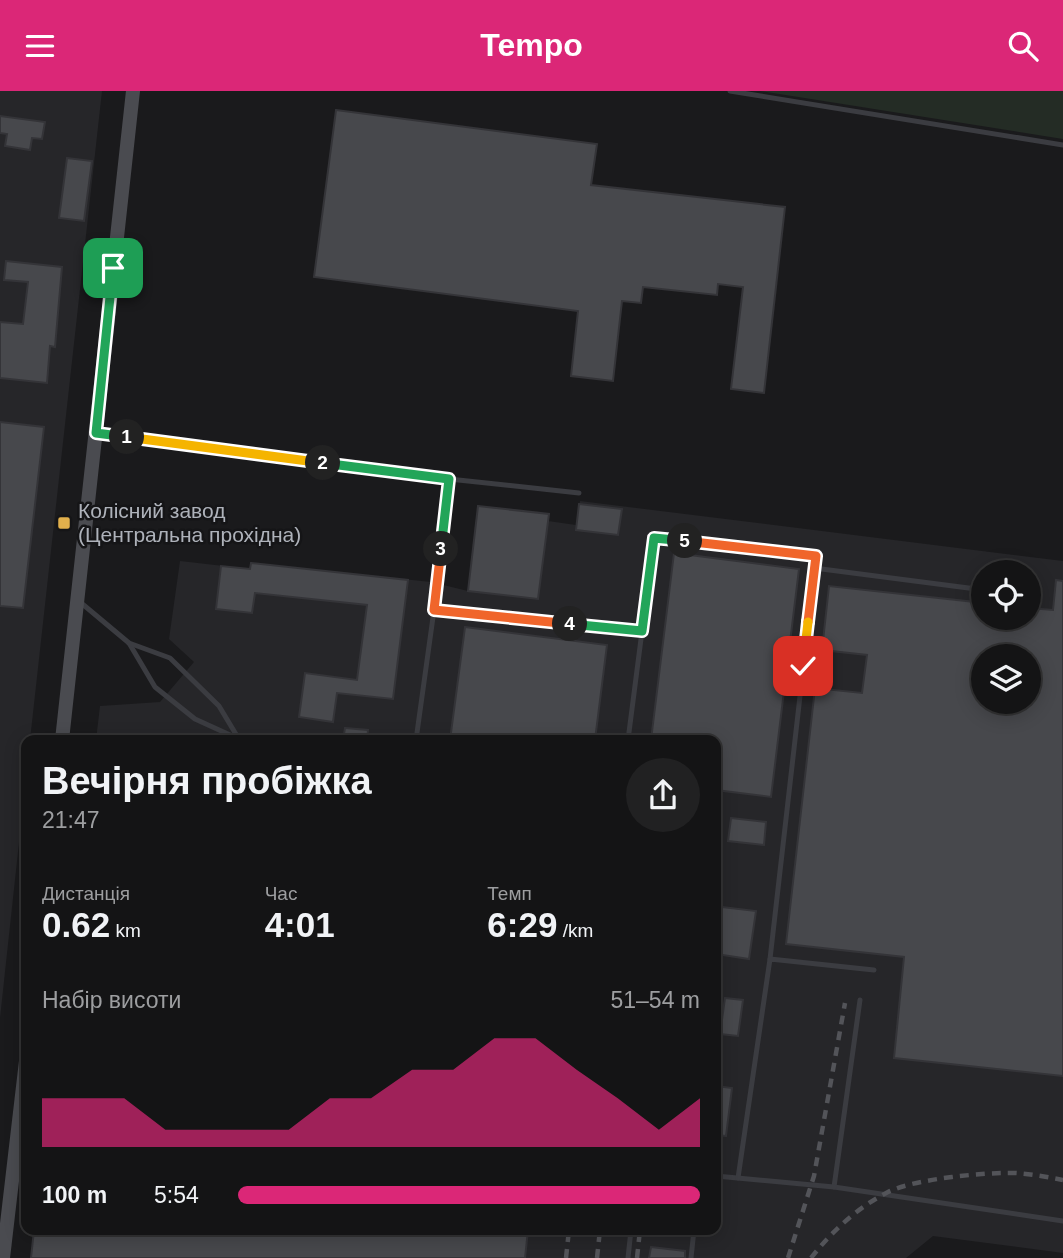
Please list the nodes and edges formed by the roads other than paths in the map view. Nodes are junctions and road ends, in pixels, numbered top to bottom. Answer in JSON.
{"nodes":[{"id":1,"x":133,"y":91,"type":"edge"},
{"id":2,"x":730,"y":91,"type":"edge"},
{"id":3,"x":1063,"y":145,"type":"edge"},
{"id":4,"x":96,"y":433,"type":"junction"},
{"id":5,"x":449,"y":479,"type":"junction"},
{"id":6,"x":579,"y":493,"type":"dead end"},
{"id":7,"x":814,"y":568,"type":"junction"},
{"id":8,"x":971,"y":588,"type":"edge"},
{"id":9,"x":77,"y":600,"type":"junction"},
{"id":10,"x":434,"y":610,"type":"junction"},
{"id":11,"x":642,"y":631,"type":"junction"},
{"id":12,"x":129,"y":643,"type":"junction"},
{"id":13,"x":63,"y":735,"type":"edge"},
{"id":14,"x":230,"y":735,"type":"edge"},
{"id":15,"x":237,"y":735,"type":"edge"},
{"id":16,"x":417,"y":735,"type":"edge"},
{"id":17,"x":629,"y":735,"type":"edge"},
{"id":18,"x":770,"y":959,"type":"junction"},
{"id":19,"x":873,"y":970,"type":"dead end"},
{"id":20,"x":860,"y":1000,"type":"dead end"},
{"id":21,"x":21,"y":1104,"type":"edge"},
{"id":22,"x":721,"y":1176,"type":"edge"},
{"id":23,"x":738,"y":1178,"type":"junction"},
{"id":24,"x":834,"y":1187,"type":"junction"},
{"id":25,"x":1063,"y":1221,"type":"edge"},
{"id":26,"x":630,"y":1235,"type":"edge"},
{"id":27,"x":693,"y":1235,"type":"edge"},
{"id":28,"x":3,"y":1258,"type":"edge"},
{"id":29,"x":628,"y":1258,"type":"edge"},
{"id":30,"x":691,"y":1258,"type":"edge"}],
"edges":[{"from":1,"to":4,"type":"street"},
{"from":2,"to":3,"type":"lane"},
{"from":4,"to":5,"type":"lane"},
{"from":4,"to":9,"type":"street"},
{"from":5,"to":6,"type":"lane"},
{"from":5,"to":10,"type":"lane"},
{"from":7,"to":8,"type":"lane"},
{"from":7,"to":11,"type":"lane"},
{"from":7,"to":18,"type":"lane"},
{"from":9,"to":12,"type":"lane"},
{"from":9,"to":13,"type":"street"},
{"from":10,"to":11,"type":"lane"},
{"from":10,"to":16,"type":"lane"},
{"from":11,"to":17,"type":"lane"},
{"from":12,"to":14,"type":"lane"},
{"from":12,"to":15,"type":"lane"},
{"from":18,"to":19,"type":"lane"},
{"from":18,"to":23,"type":"lane"},
{"from":20,"to":24,"type":"lane"},
{"from":21,"to":28,"type":"street"},
{"from":22,"to":23,"type":"lane"},
{"from":23,"to":24,"type":"lane"},
{"from":24,"to":25,"type":"lane"},
{"from":26,"to":29,"type":"lane"},
{"from":27,"to":30,"type":"lane"}]}
